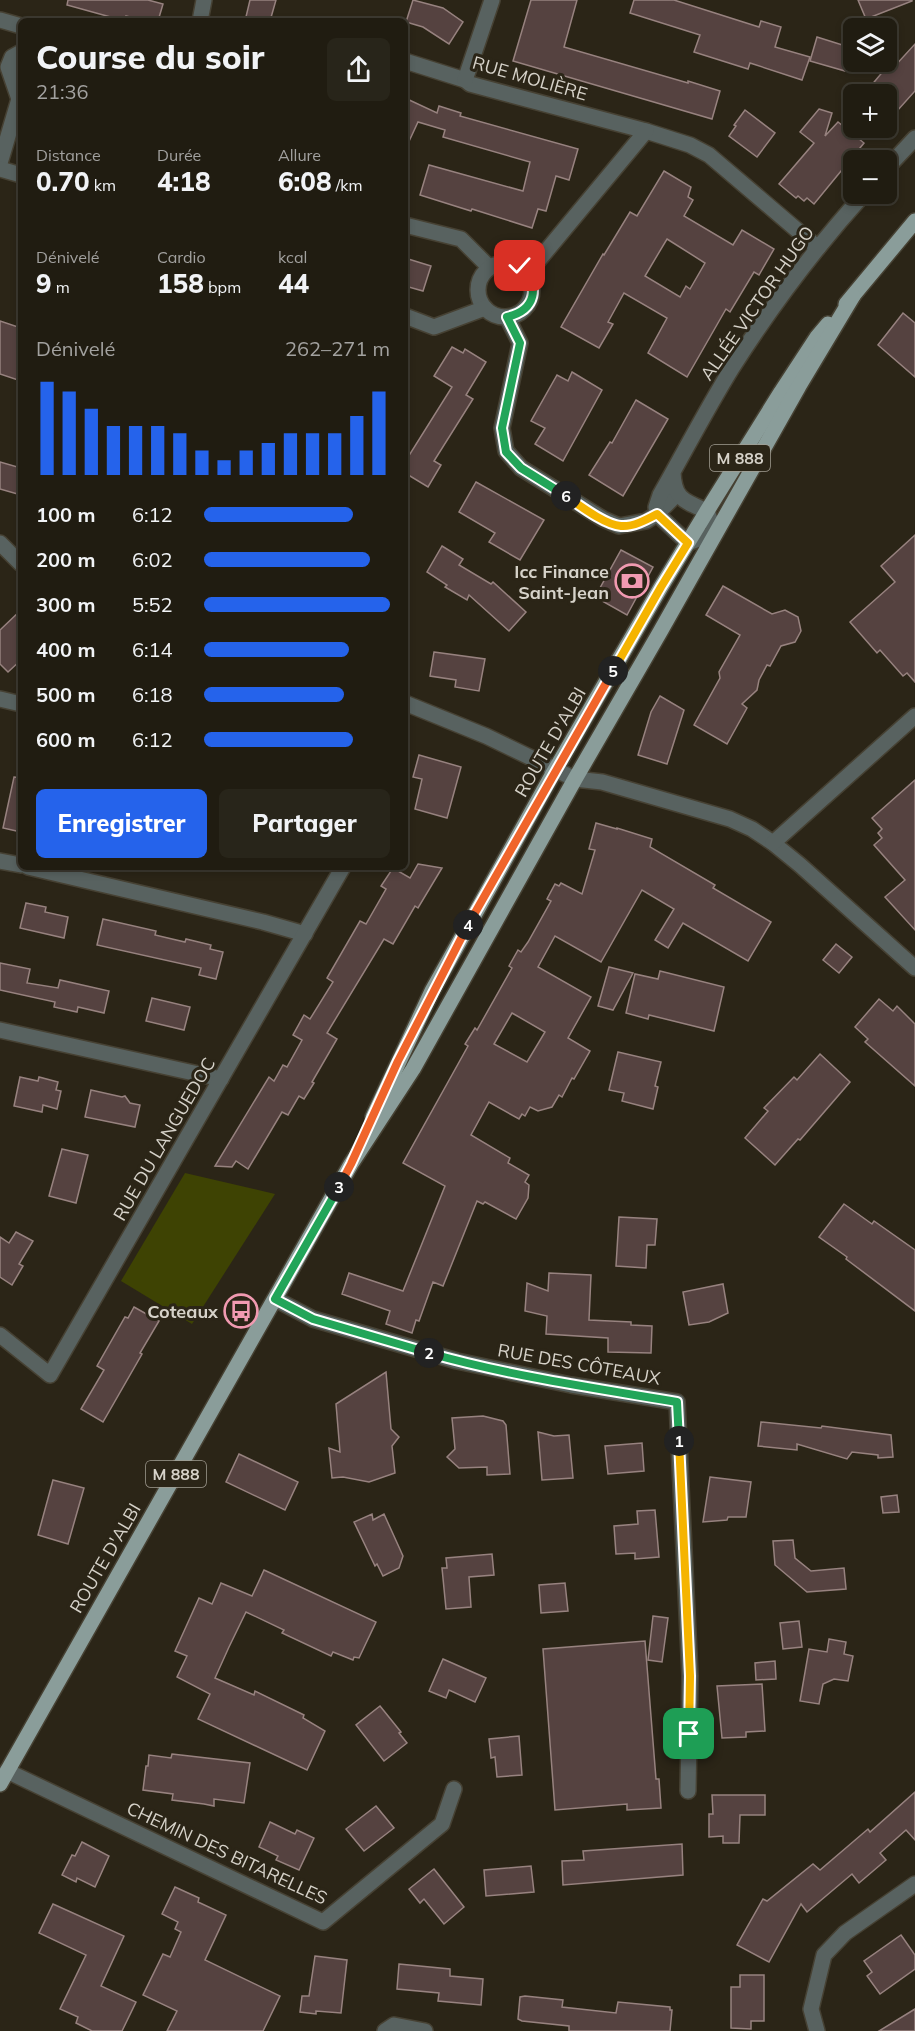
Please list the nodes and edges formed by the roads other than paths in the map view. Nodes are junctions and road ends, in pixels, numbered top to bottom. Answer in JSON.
{"nodes":[{"id":1,"x":204,"y":0,"type":"edge"},
{"id":2,"x":492,"y":0,"type":"edge"},
{"id":3,"x":201,"y":18,"type":"edge"},
{"id":4,"x":0,"y":20,"type":"edge"},
{"id":5,"x":18,"y":25,"type":"edge"},
{"id":6,"x":18,"y":53,"type":"edge"},
{"id":7,"x":408,"y":62,"type":"edge"},
{"id":8,"x":465,"y":80,"type":"junction"},
{"id":9,"x":18,"y":94,"type":"edge"},
{"id":10,"x":18,"y":105,"type":"edge"},
{"id":11,"x":646,"y":131,"type":"junction"},
{"id":12,"x":915,"y":138,"type":"edge"},
{"id":13,"x":897,"y":157,"type":"edge"},
{"id":14,"x":0,"y":163,"type":"edge"},
{"id":15,"x":0,"y":169,"type":"edge"},
{"id":16,"x":18,"y":174,"type":"edge"},
{"id":17,"x":855,"y":204,"type":"edge"},
{"id":18,"x":915,"y":221,"type":"edge"},
{"id":19,"x":408,"y":226,"type":"edge"},
{"id":20,"x":818,"y":248,"type":"junction"},
{"id":21,"x":489,"y":267,"type":"junction"},
{"id":22,"x":528,"y":273,"type":"junction"},
{"id":23,"x":853,"y":296,"type":"junction"},
{"id":24,"x":485,"y":308,"type":"junction"},
{"id":25,"x":408,"y":317,"type":"edge"},
{"id":26,"x":507,"y":317,"type":"junction"},
{"id":27,"x":673,"y":472,"type":"junction"},
{"id":28,"x":677,"y":494,"type":"junction"},
{"id":29,"x":707,"y":511,"type":"junction"},
{"id":30,"x":657,"y":514,"type":"junction"},
{"id":31,"x":715,"y":533,"type":"junction"},
{"id":32,"x":0,"y":543,"type":"edge"},
{"id":33,"x":688,"y":543,"type":"junction"},
{"id":34,"x":18,"y":561,"type":"edge"},
{"id":35,"x":0,"y":699,"type":"edge"},
{"id":36,"x":18,"y":703,"type":"edge"},
{"id":37,"x":408,"y":704,"type":"edge"},
{"id":38,"x":915,"y":716,"type":"edge"},
{"id":39,"x":555,"y":770,"type":"junction"},
{"id":40,"x":575,"y":779,"type":"junction"},
{"id":41,"x":772,"y":843,"type":"junction"},
{"id":42,"x":0,"y":861,"type":"edge"},
{"id":43,"x":18,"y":865,"type":"edge"},
{"id":44,"x":41,"y":870,"type":"edge"},
{"id":45,"x":341,"y":870,"type":"edge"},
{"id":46,"x":305,"y":934,"type":"junction"},
{"id":47,"x":915,"y":968,"type":"edge"},
{"id":48,"x":0,"y":1030,"type":"edge"},
{"id":49,"x":221,"y":1079,"type":"junction"},
{"id":50,"x":351,"y":1164,"type":"junction"},
{"id":51,"x":275,"y":1299,"type":"junction"},
{"id":52,"x":0,"y":1335,"type":"edge"},
{"id":53,"x":4,"y":1777,"type":"edge"},
{"id":54,"x":454,"y":1789,"type":"dead end"},
{"id":55,"x":688,"y":1791,"type":"dead end"},
{"id":56,"x":915,"y":1884,"type":"edge"},
{"id":57,"x":385,"y":2031,"type":"edge"},
{"id":58,"x":425,"y":2031,"type":"edge"},
{"id":59,"x":817,"y":2031,"type":"edge"}],
"edges":[{"from":1,"to":3,"type":"street"},
{"from":2,"to":8,"type":"street"},
{"from":4,"to":5,"type":"street"},
{"from":6,"to":9,"type":"street"},
{"from":7,"to":8,"type":"street","name":"RUE MOLIÈRE"},
{"from":8,"to":11,"type":"street","name":"RUE MOLIÈRE"},
{"from":10,"to":14,"type":"street"},
{"from":11,"to":20,"type":"street","name":"RUE MOLIÈRE"},
{"from":11,"to":22,"type":"street"},
{"from":12,"to":13,"type":"street"},
{"from":15,"to":16,"type":"street"},
{"from":17,"to":20,"type":"street","name":"ALLÉE VICTOR HUGO"},
{"from":18,"to":23,"type":"main road","name":"ROUTE D'ALBI","number":"M 888"},
{"from":19,"to":21,"type":"street"},
{"from":20,"to":27,"type":"street","name":"ALLÉE VICTOR HUGO"},
{"from":21,"to":22,"type":"street"},
{"from":21,"to":24,"type":"street"},
{"from":22,"to":26,"type":"street"},
{"from":23,"to":29,"type":"main road","name":"ROUTE D'ALBI","number":"M 888"},
{"from":23,"to":31,"type":"main road","name":"ROUTE D'ALBI","number":"M 888"},
{"from":24,"to":25,"type":"street"},
{"from":24,"to":26,"type":"street"},
{"from":26,"to":30,"type":"street"},
{"from":27,"to":28,"type":"street"},
{"from":27,"to":30,"type":"street","name":"ALLÉE VICTOR HUGO"},
{"from":28,"to":29,"type":"street"},
{"from":28,"to":30,"type":"street"},
{"from":29,"to":31,"type":"street"},
{"from":29,"to":33,"type":"main road","name":"ROUTE D'ALBI","number":"M 888"},
{"from":30,"to":33,"type":"street"},
{"from":31,"to":33,"type":"street"},
{"from":31,"to":40,"type":"main road","name":"ROUTE D'ALBI","number":"M 888"},
{"from":32,"to":34,"type":"street"},
{"from":33,"to":39,"type":"main road","name":"ROUTE D'ALBI","number":"M 888"},
{"from":35,"to":36,"type":"street"},
{"from":37,"to":39,"type":"street"},
{"from":38,"to":41,"type":"street"},
{"from":39,"to":40,"type":"street"},
{"from":39,"to":50,"type":"main road","name":"ROUTE D'ALBI","number":"M 888"},
{"from":40,"to":41,"type":"street"},
{"from":40,"to":50,"type":"main road","name":"ROUTE D'ALBI","number":"M 888"},
{"from":41,"to":47,"type":"street"},
{"from":42,"to":43,"type":"street"},
{"from":44,"to":46,"type":"street"},
{"from":45,"to":46,"type":"street","name":"RUE DU LANGUEDOC"},
{"from":46,"to":49,"type":"street","name":"RUE DU LANGUEDOC"},
{"from":48,"to":49,"type":"street"},
{"from":49,"to":52,"type":"street","name":"RUE DU LANGUEDOC"},
{"from":50,"to":51,"type":"main road","name":"ROUTE D'ALBI","number":"M 888"},
{"from":51,"to":53,"type":"main road","name":"ROUTE D'ALBI","number":"M 888"},
{"from":51,"to":55,"type":"street","name":"RUE DES CÔTEAUX"},
{"from":53,"to":54,"type":"street","name":"CHEMIN DES BITARELLES"},
{"from":56,"to":59,"type":"street"},
{"from":57,"to":58,"type":"street"}]}
